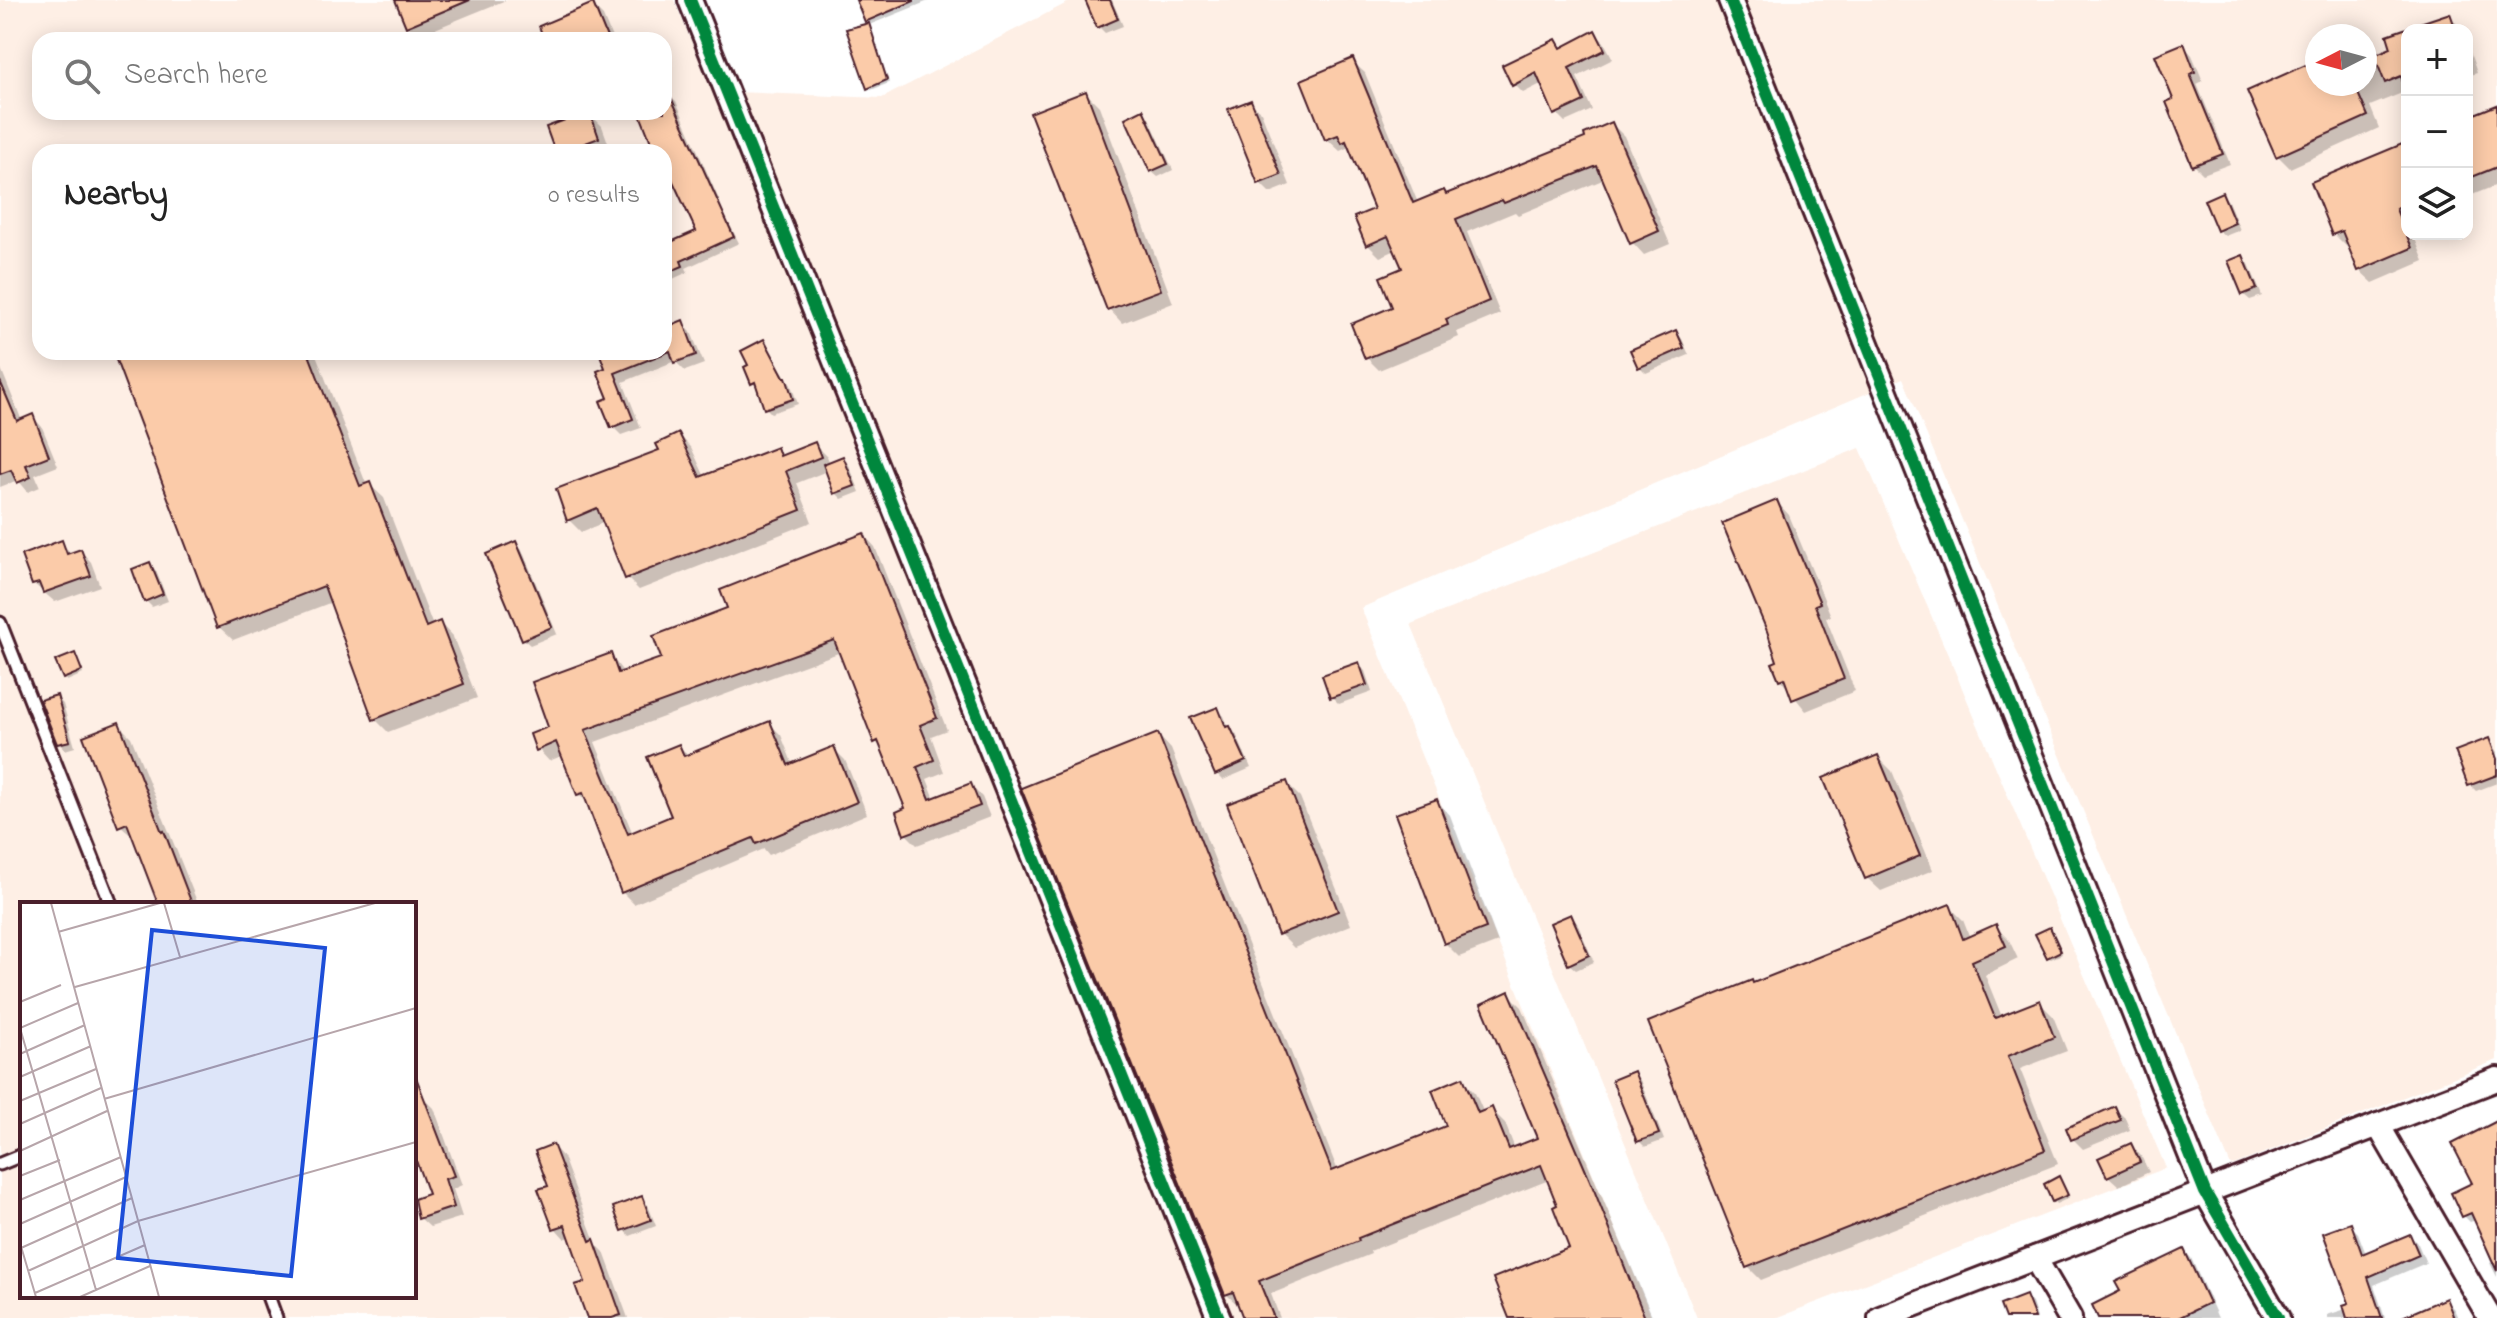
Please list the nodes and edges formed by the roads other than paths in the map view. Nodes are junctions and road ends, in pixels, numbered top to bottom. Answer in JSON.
{"nodes":[{"id":1,"x":690,"y":0,"type":"edge"},
{"id":2,"x":1730,"y":0,"type":"edge"},
{"id":3,"x":0,"y":623,"type":"edge"},
{"id":4,"x":110,"y":902,"type":"edge"},
{"id":5,"x":2497,"y":1079,"type":"edge"},
{"id":6,"x":2378,"y":1125,"type":"junction"},
{"id":7,"x":20,"y":1156,"type":"edge"},
{"id":8,"x":0,"y":1164,"type":"edge"},
{"id":9,"x":2205,"y":1192,"type":"junction"},
{"id":10,"x":2035,"y":1258,"type":"junction"},
{"id":11,"x":269,"y":1298,"type":"edge"},
{"id":12,"x":276,"y":1318,"type":"edge"},
{"id":13,"x":1219,"y":1318,"type":"edge"},
{"id":14,"x":1880,"y":1318,"type":"edge"},
{"id":15,"x":2070,"y":1318,"type":"edge"},
{"id":16,"x":2278,"y":1318,"type":"edge"},
{"id":17,"x":2490,"y":1318,"type":"edge"}],
"edges":[{"from":1,"to":13,"type":"street"},
{"from":2,"to":9,"type":"street"},
{"from":3,"to":4,"type":"lane"},
{"from":5,"to":6,"type":"street"},
{"from":6,"to":9,"type":"street"},
{"from":6,"to":17,"type":"street"},
{"from":7,"to":8,"type":"lane"},
{"from":9,"to":10,"type":"street"},
{"from":9,"to":16,"type":"street"},
{"from":10,"to":14,"type":"street"},
{"from":10,"to":15,"type":"street"},
{"from":11,"to":12,"type":"lane"}]}
